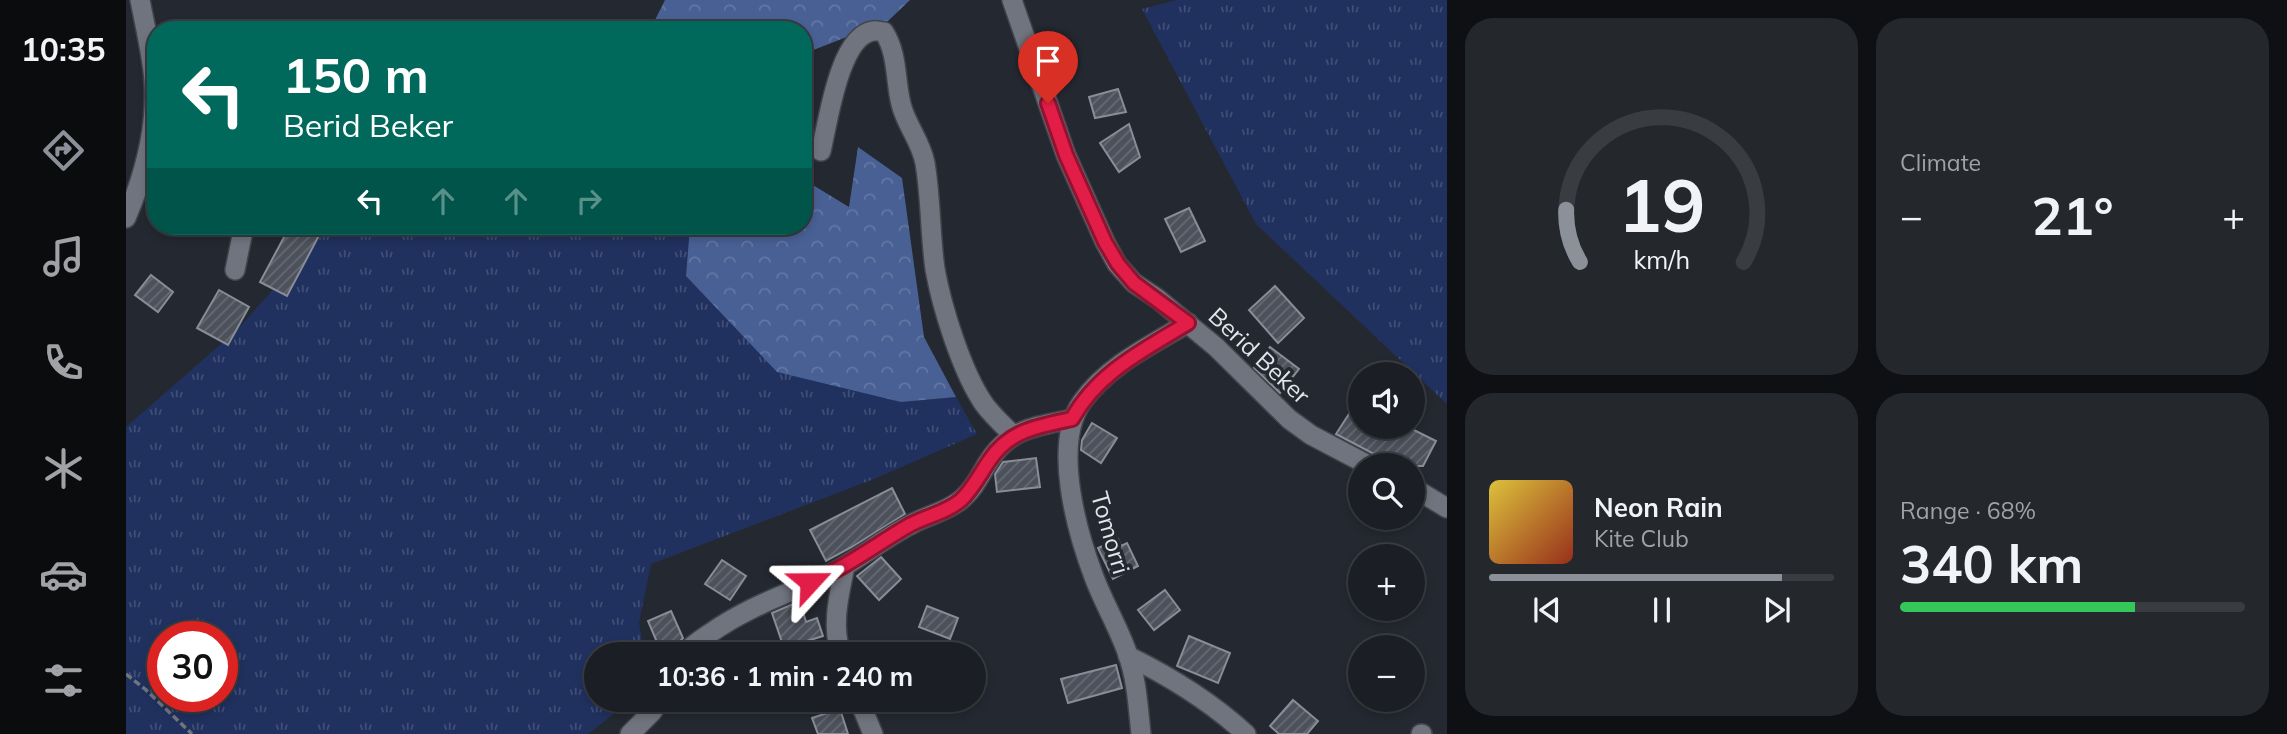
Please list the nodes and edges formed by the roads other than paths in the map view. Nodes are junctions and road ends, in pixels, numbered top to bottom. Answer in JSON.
{"nodes":[{"id":1,"x":140,"y":0,"type":"edge"},
{"id":2,"x":1012,"y":0,"type":"edge"},
{"id":3,"x":147,"y":40,"type":"edge"},
{"id":4,"x":821,"y":151,"type":"dead end"},
{"id":5,"x":147,"y":164,"type":"edge"},
{"id":6,"x":126,"y":218,"type":"edge"},
{"id":7,"x":242,"y":235,"type":"edge"},
{"id":8,"x":235,"y":270,"type":"dead end"},
{"id":9,"x":1188,"y":323,"type":"junction"},
{"id":10,"x":1072,"y":419,"type":"junction"},
{"id":11,"x":1013,"y":435,"type":"junction"},
{"id":12,"x":1348,"y":454,"type":"edge"},
{"id":13,"x":1425,"y":495,"type":"edge"},
{"id":14,"x":1447,"y":508,"type":"edge"},
{"id":15,"x":845,"y":566,"type":"junction"},
{"id":16,"x":700,"y":642,"type":"edge"},
{"id":17,"x":839,"y":642,"type":"edge"},
{"id":18,"x":1128,"y":656,"type":"junction"},
{"id":19,"x":652,"y":712,"type":"edge"},
{"id":20,"x":864,"y":712,"type":"edge"},
{"id":21,"x":630,"y":734,"type":"edge"},
{"id":22,"x":873,"y":734,"type":"edge"},
{"id":23,"x":1141,"y":734,"type":"edge"},
{"id":24,"x":1246,"y":734,"type":"edge"}],
"edges":[{"from":1,"to":3,"type":"street"},
{"from":2,"to":9,"type":"street","name":"Berid Beker"},
{"from":4,"to":11,"type":"street"},
{"from":5,"to":6,"type":"street"},
{"from":7,"to":8,"type":"street"},
{"from":9,"to":10,"type":"street"},
{"from":9,"to":12,"type":"street","name":"Berid Beker"},
{"from":10,"to":11,"type":"street"},
{"from":10,"to":18,"type":"street","name":"Tomorri"},
{"from":11,"to":15,"type":"street"},
{"from":13,"to":14,"type":"street"},
{"from":15,"to":16,"type":"street"},
{"from":15,"to":17,"type":"street"},
{"from":18,"to":23,"type":"street","name":"Tomorri"},
{"from":18,"to":24,"type":"street"},
{"from":19,"to":21,"type":"street"},
{"from":20,"to":22,"type":"street"}]}
